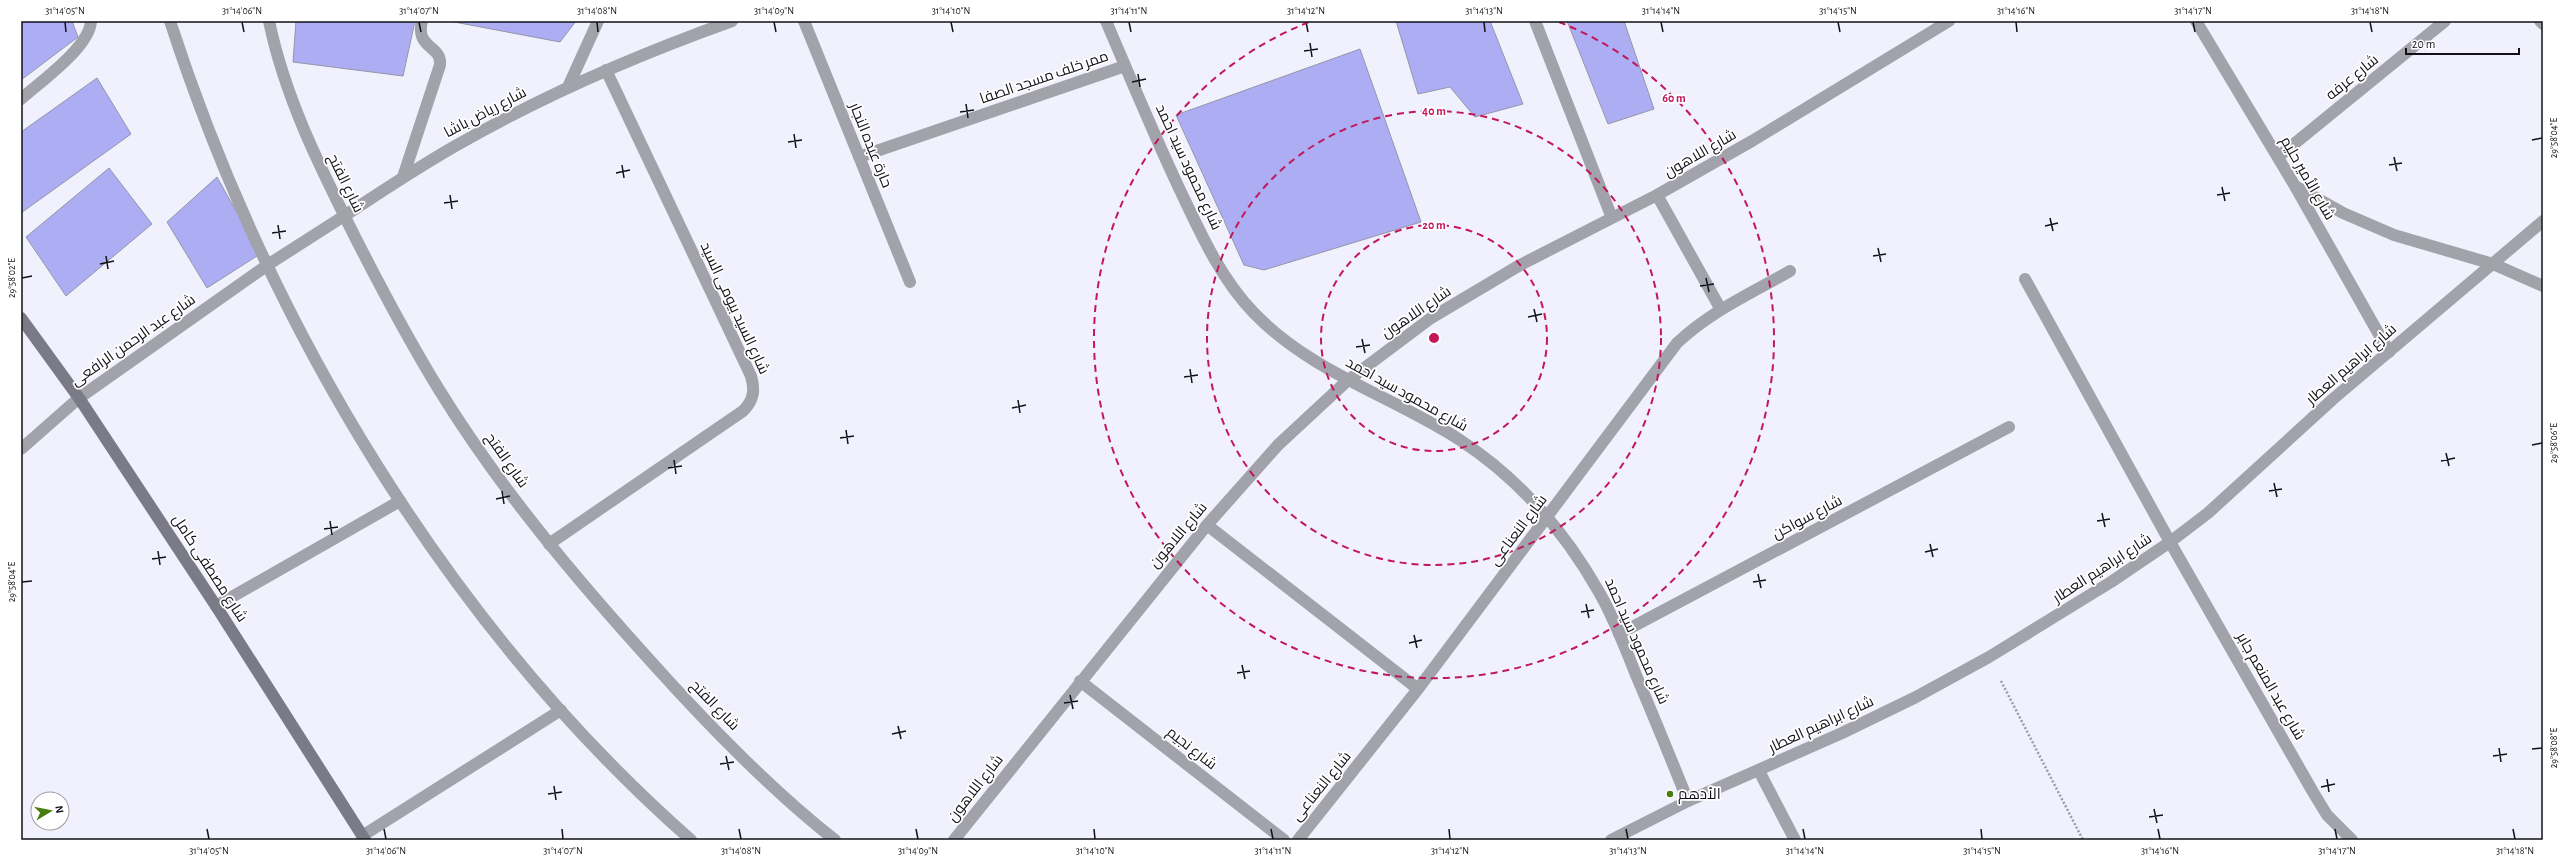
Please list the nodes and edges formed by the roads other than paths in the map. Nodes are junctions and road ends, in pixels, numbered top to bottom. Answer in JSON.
{"nodes":[{"id":1,"x":91,"y":21,"type":"edge"},
{"id":2,"x":170,"y":21,"type":"edge"},
{"id":3,"x":269,"y":21,"type":"edge"},
{"id":4,"x":422,"y":21,"type":"edge"},
{"id":5,"x":598,"y":21,"type":"edge"},
{"id":6,"x":732,"y":21,"type":"edge"},
{"id":7,"x":804,"y":21,"type":"edge"},
{"id":8,"x":1106,"y":21,"type":"edge"},
{"id":9,"x":1535,"y":21,"type":"edge"},
{"id":10,"x":1949,"y":21,"type":"edge"},
{"id":11,"x":2445,"y":21,"type":"edge"},
{"id":12,"x":2540,"y":21,"type":"edge"},
{"id":13,"x":2198,"y":22,"type":"edge"},
{"id":14,"x":2543,"y":24,"type":"edge"},
{"id":15,"x":1125,"y":66,"type":"junction"},
{"id":16,"x":606,"y":70,"type":"junction"},
{"id":17,"x":568,"y":87,"type":"junction"},
{"id":18,"x":21,"y":99,"type":"edge"},
{"id":19,"x":859,"y":157,"type":"junction"},
{"id":20,"x":2278,"y":157,"type":"junction"},
{"id":21,"x":403,"y":177,"type":"junction"},
{"id":22,"x":2295,"y":186,"type":"junction"},
{"id":23,"x":1657,"y":196,"type":"junction"},
{"id":24,"x":344,"y":216,"type":"junction"},
{"id":25,"x":1612,"y":218,"type":"junction"},
{"id":26,"x":2543,"y":221,"type":"edge"},
{"id":27,"x":269,"y":264,"type":"junction"},
{"id":28,"x":2493,"y":264,"type":"junction"},
{"id":29,"x":1790,"y":271,"type":"dead end"},
{"id":30,"x":2025,"y":279,"type":"dead end"},
{"id":31,"x":910,"y":282,"type":"dead end"},
{"id":32,"x":2543,"y":286,"type":"edge"},
{"id":33,"x":1720,"y":308,"type":"junction"},
{"id":34,"x":21,"y":318,"type":"edge"},
{"id":35,"x":2389,"y":352,"type":"junction"},
{"id":36,"x":1347,"y":381,"type":"junction"},
{"id":37,"x":79,"y":398,"type":"junction"},
{"id":38,"x":2010,"y":427,"type":"dead end"},
{"id":39,"x":21,"y":449,"type":"edge"},
{"id":40,"x":400,"y":500,"type":"junction"},
{"id":41,"x":1548,"y":518,"type":"junction"},
{"id":42,"x":1207,"y":525,"type":"junction"},
{"id":43,"x":2170,"y":542,"type":"junction"},
{"id":44,"x":549,"y":544,"type":"junction"},
{"id":45,"x":216,"y":606,"type":"junction"},
{"id":46,"x":1619,"y":634,"type":"junction"},
{"id":47,"x":1080,"y":681,"type":"junction"},
{"id":48,"x":1418,"y":689,"type":"junction"},
{"id":49,"x":561,"y":710,"type":"junction"},
{"id":50,"x":1759,"y":771,"type":"junction"},
{"id":51,"x":1688,"y":801,"type":"junction"},
{"id":52,"x":364,"y":838,"type":"edge"},
{"id":53,"x":691,"y":840,"type":"edge"},
{"id":54,"x":835,"y":840,"type":"edge"},
{"id":55,"x":954,"y":840,"type":"edge"},
{"id":56,"x":1284,"y":840,"type":"edge"},
{"id":57,"x":1298,"y":840,"type":"edge"},
{"id":58,"x":1611,"y":840,"type":"edge"},
{"id":59,"x":1795,"y":840,"type":"edge"},
{"id":60,"x":2352,"y":840,"type":"edge"}],
"edges":[{"from":1,"to":18,"type":"street"},
{"from":2,"to":27,"type":"street"},
{"from":3,"to":24,"type":"street","name":"شارع الفتح"},
{"from":4,"to":21,"type":"street"},
{"from":5,"to":17,"type":"street"},
{"from":6,"to":16,"type":"street","name":"شارع رياض باشا"},
{"from":7,"to":19,"type":"street","name":"حارة عبده النجار"},
{"from":8,"to":15,"type":"street","name":"شارع محمود سيد احمد"},
{"from":9,"to":25,"type":"street"},
{"from":10,"to":23,"type":"street","name":"شارع اللاهون"},
{"from":11,"to":20,"type":"street","name":"شارع عرفه"},
{"from":12,"to":14,"type":"street"},
{"from":13,"to":20,"type":"street","name":"شارع الأمير حليم"},
{"from":15,"to":19,"type":"street","name":"ممر خلف مسجد الصفا"},
{"from":15,"to":36,"type":"street","name":"شارع محمود سيد احمد"},
{"from":16,"to":17,"type":"street","name":"شارع رياض باشا"},
{"from":16,"to":44,"type":"street","name":"شارع السيد بيومى السيد"},
{"from":17,"to":21,"type":"street","name":"شارع رياض باشا"},
{"from":19,"to":31,"type":"street","name":"حارة عبده النجار"},
{"from":20,"to":22,"type":"street","name":"شارع الأمير حليم"},
{"from":21,"to":24,"type":"street","name":"شارع رياض باشا"},
{"from":22,"to":28,"type":"street"},
{"from":22,"to":35,"type":"street","name":"شارع الأمير حليم"},
{"from":23,"to":25,"type":"street","name":"شارع اللاهون"},
{"from":23,"to":33,"type":"street"},
{"from":24,"to":27,"type":"street","name":"شارع رياض باشا"},
{"from":24,"to":44,"type":"street","name":"شارع الفتح"},
{"from":25,"to":36,"type":"street","name":"شارع اللاهون"},
{"from":26,"to":28,"type":"street","name":"شارع ابراهيم العطار"},
{"from":27,"to":37,"type":"street","name":"شارع عبد الرحمن الرافعى"},
{"from":27,"to":40,"type":"street"},
{"from":28,"to":32,"type":"street"},
{"from":28,"to":35,"type":"street","name":"شارع ابراهيم العطار"},
{"from":29,"to":33,"type":"street","name":"شارع النعناعى"},
{"from":30,"to":43,"type":"street","name":"شارع عبد المنعم جابر"},
{"from":33,"to":41,"type":"street","name":"شارع النعناعى"},
{"from":34,"to":37,"type":"main road","name":"شارع مصطفى كامل"},
{"from":35,"to":43,"type":"street","name":"شارع ابراهيم العطار"},
{"from":36,"to":41,"type":"street","name":"شارع محمود سيد احمد"},
{"from":36,"to":42,"type":"street","name":"شارع اللاهون"},
{"from":37,"to":39,"type":"street","name":"شارع عبد الرحمن الرافعى"},
{"from":37,"to":45,"type":"main road","name":"شارع مصطفى كامل"},
{"from":38,"to":46,"type":"street","name":"شارع سواكن"},
{"from":40,"to":45,"type":"street"},
{"from":40,"to":49,"type":"street"},
{"from":41,"to":46,"type":"street","name":"شارع محمود سيد احمد"},
{"from":41,"to":48,"type":"street","name":"شارع النعناعى"},
{"from":42,"to":47,"type":"street","name":"شارع اللاهون"},
{"from":42,"to":48,"type":"street"},
{"from":43,"to":50,"type":"street","name":"شارع ابراهيم العطار"},
{"from":43,"to":60,"type":"street","name":"شارع عبد المنعم جابر"},
{"from":44,"to":54,"type":"street","name":"شارع الفتح"},
{"from":45,"to":52,"type":"main road","name":"شارع مصطفى كامل"},
{"from":46,"to":51,"type":"street","name":"شارع محمود سيد احمد"},
{"from":47,"to":55,"type":"street","name":"شارع اللاهون"},
{"from":47,"to":56,"type":"street","name":"شارع نجيم"},
{"from":48,"to":57,"type":"street","name":"شارع النعناعى"},
{"from":49,"to":52,"type":"street"},
{"from":49,"to":53,"type":"street"},
{"from":50,"to":51,"type":"street","name":"شارع ابراهيم العطار"},
{"from":50,"to":59,"type":"street"},
{"from":51,"to":58,"type":"street","name":"شارع ابراهيم العطار"}]}
